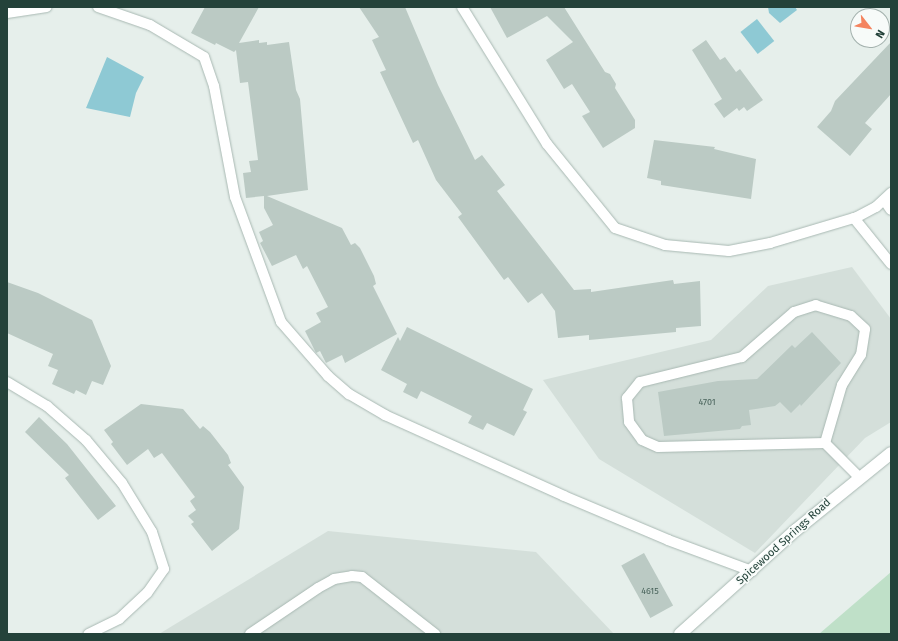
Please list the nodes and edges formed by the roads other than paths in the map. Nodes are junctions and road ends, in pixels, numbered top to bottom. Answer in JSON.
{"nodes":[{"id":1,"x":47,"y":7,"type":"edge"},
{"id":2,"x":98,"y":7,"type":"edge"},
{"id":3,"x":462,"y":8,"type":"edge"},
{"id":4,"x":7,"y":13,"type":"edge"},
{"id":5,"x":891,"y":193,"type":"edge"},
{"id":6,"x":884,"y":200,"type":"junction"},
{"id":7,"x":891,"y":210,"type":"edge"},
{"id":8,"x":854,"y":218,"type":"junction"},
{"id":9,"x":891,"y":264,"type":"edge"},
{"id":10,"x":7,"y":382,"type":"edge"},
{"id":11,"x":825,"y":443,"type":"junction"},
{"id":12,"x":891,"y":453,"type":"edge"},
{"id":13,"x":859,"y":477,"type":"junction"},
{"id":14,"x":752,"y":571,"type":"junction"},
{"id":15,"x":88,"y":634,"type":"edge"},
{"id":16,"x":250,"y":634,"type":"edge"},
{"id":17,"x":434,"y":634,"type":"edge"},
{"id":18,"x":680,"y":634,"type":"edge"}],
"edges":[{"from":1,"to":4,"type":"lane"},
{"from":2,"to":14,"type":"lane"},
{"from":3,"to":8,"type":"lane"},
{"from":5,"to":6,"type":"lane"},
{"from":6,"to":7,"type":"lane"},
{"from":6,"to":8,"type":"lane"},
{"from":8,"to":9,"type":"lane"},
{"from":10,"to":15,"type":"lane"},
{"from":11,"to":11,"type":"lane"},
{"from":11,"to":13,"type":"lane"},
{"from":12,"to":13,"type":"main road","name":"Spicewood Springs Road"},
{"from":13,"to":14,"type":"main road","name":"Spicewood Springs Road"},
{"from":14,"to":18,"type":"main road","name":"Spicewood Springs Road"},
{"from":16,"to":17,"type":"lane"}]}
